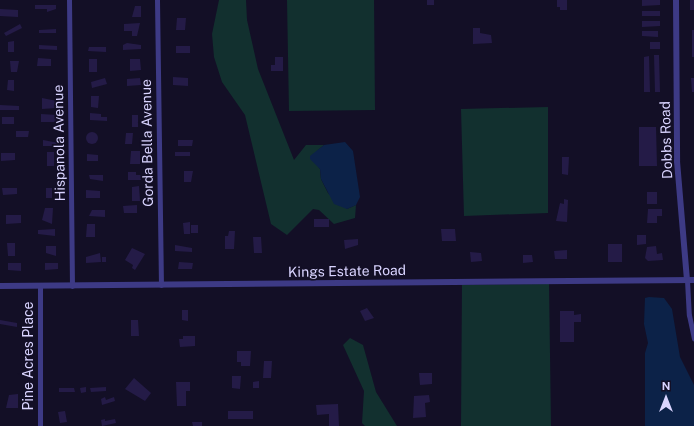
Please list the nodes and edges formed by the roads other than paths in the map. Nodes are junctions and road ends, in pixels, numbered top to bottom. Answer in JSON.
{"nodes":[{"id":1,"x":69,"y":0,"type":"edge"},
{"id":2,"x":157,"y":0,"type":"edge"},
{"id":3,"x":676,"y":0,"type":"edge"},
{"id":4,"x":687,"y":280,"type":"junction"},
{"id":5,"x":694,"y":280,"type":"edge"},
{"id":6,"x":161,"y":285,"type":"junction"},
{"id":7,"x":0,"y":286,"type":"edge"},
{"id":8,"x":40,"y":286,"type":"junction"},
{"id":9,"x":72,"y":286,"type":"junction"},
{"id":10,"x":694,"y":338,"type":"edge"},
{"id":11,"x":40,"y":426,"type":"edge"}],
"edges":[{"from":1,"to":9,"type":"street","name":"Hispanola Avenue"},
{"from":2,"to":6,"type":"street","name":"Gorda Bella Avenue"},
{"from":3,"to":4,"type":"street","name":"Dobbs Road"},
{"from":4,"to":5,"type":"street","name":"Kings Estate Road"},
{"from":4,"to":6,"type":"street","name":"Kings Estate Road"},
{"from":4,"to":10,"type":"street"},
{"from":6,"to":9,"type":"street","name":"Kings Estate Road"},
{"from":7,"to":8,"type":"street","name":"Kings Estate Road"},
{"from":8,"to":9,"type":"street","name":"Kings Estate Road"},
{"from":8,"to":11,"type":"street","name":"Pine Acres Place"}]}
